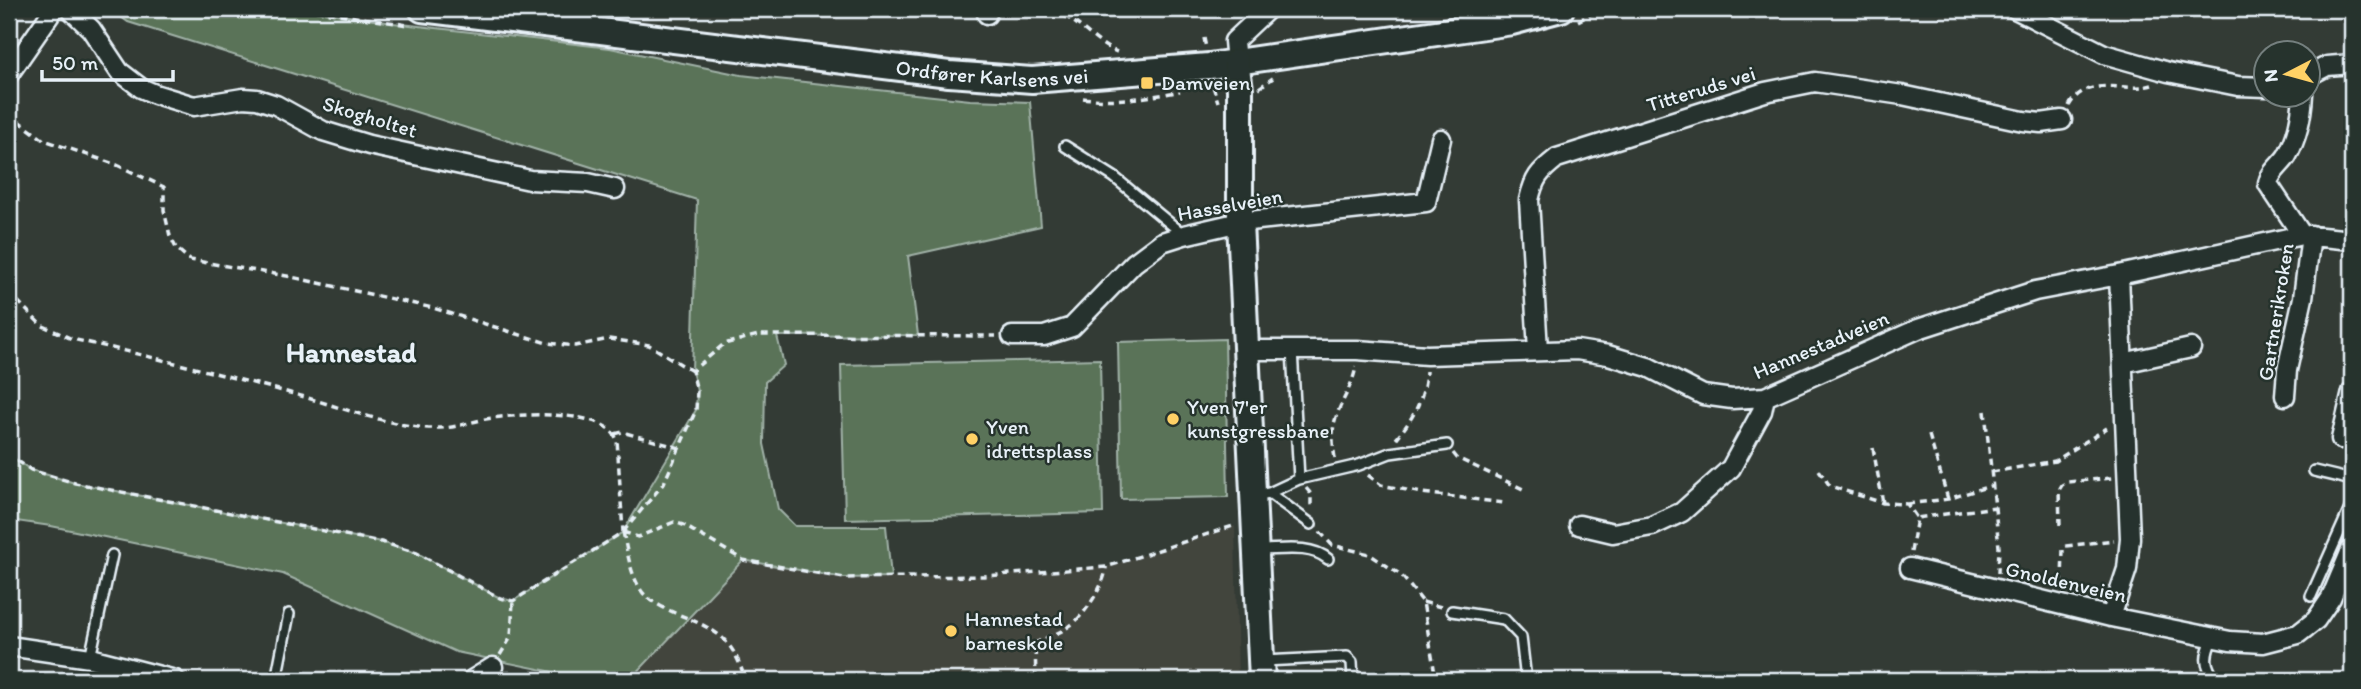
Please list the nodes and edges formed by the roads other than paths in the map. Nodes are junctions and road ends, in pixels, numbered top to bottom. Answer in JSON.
{"nodes":[{"id":1,"x":54,"y":9,"type":"edge"},
{"id":2,"x":70,"y":9,"type":"edge"},
{"id":3,"x":422,"y":9,"type":"edge"},
{"id":4,"x":1268,"y":9,"type":"edge"},
{"id":5,"x":1561,"y":9,"type":"edge"},
{"id":6,"x":2015,"y":9,"type":"edge"},
{"id":7,"x":1236,"y":62,"type":"junction"},
{"id":8,"x":2352,"y":64,"type":"edge"},
{"id":9,"x":2322,"y":68,"type":"edge"},
{"id":10,"x":9,"y":74,"type":"edge"},
{"id":11,"x":2252,"y":86,"type":"edge"},
{"id":12,"x":2300,"y":108,"type":"edge"},
{"id":13,"x":2062,"y":120,"type":"road end"},
{"id":14,"x":1441,"y":139,"type":"dead end"},
{"id":15,"x":1065,"y":146,"type":"dead end"},
{"id":16,"x":615,"y":189,"type":"dead end"},
{"id":17,"x":1240,"y":222,"type":"junction"},
{"id":18,"x":1184,"y":235,"type":"junction"},
{"id":19,"x":2306,"y":235,"type":"junction"},
{"id":20,"x":2352,"y":240,"type":"edge"},
{"id":21,"x":2119,"y":275,"type":"junction"},
{"id":22,"x":1012,"y":336,"type":"road end"},
{"id":23,"x":2191,"y":348,"type":"dead end"},
{"id":24,"x":1292,"y":349,"type":"junction"},
{"id":25,"x":1247,"y":350,"type":"junction"},
{"id":26,"x":1538,"y":350,"type":"junction"},
{"id":27,"x":2123,"y":363,"type":"junction"},
{"id":28,"x":2352,"y":392,"type":"edge"},
{"id":29,"x":2285,"y":396,"type":"dead end"},
{"id":30,"x":1765,"y":397,"type":"junction"},
{"id":31,"x":2342,"y":439,"type":"dead end"},
{"id":32,"x":1447,"y":445,"type":"road end"},
{"id":33,"x":2314,"y":471,"type":"dead end"},
{"id":34,"x":1299,"y":479,"type":"junction"},
{"id":35,"x":2352,"y":480,"type":"edge"},
{"id":36,"x":1261,"y":495,"type":"junction"},
{"id":37,"x":2352,"y":504,"type":"edge"},
{"id":38,"x":1311,"y":524,"type":"road end"},
{"id":39,"x":1579,"y":525,"type":"dead end"},
{"id":40,"x":2352,"y":548,"type":"edge"},
{"id":41,"x":1255,"y":550,"type":"junction"},
{"id":42,"x":113,"y":555,"type":"dead end"},
{"id":43,"x":1328,"y":559,"type":"dead end"},
{"id":44,"x":1910,"y":568,"type":"road end"},
{"id":45,"x":2347,"y":573,"type":"edge"},
{"id":46,"x":2311,"y":596,"type":"dead end"},
{"id":47,"x":1452,"y":611,"type":"road end"},
{"id":48,"x":289,"y":614,"type":"dead end"},
{"id":49,"x":2111,"y":617,"type":"junction"},
{"id":50,"x":2213,"y":637,"type":"junction"},
{"id":51,"x":9,"y":646,"type":"edge"},
{"id":52,"x":90,"y":659,"type":"junction"},
{"id":53,"x":493,"y":667,"type":"road end"},
{"id":54,"x":1262,"y":671,"type":"edge"},
{"id":55,"x":175,"y":680,"type":"edge"},
{"id":56,"x":276,"y":680,"type":"edge"},
{"id":57,"x":472,"y":680,"type":"edge"},
{"id":58,"x":1353,"y":680,"type":"edge"},
{"id":59,"x":1526,"y":680,"type":"edge"},
{"id":60,"x":2216,"y":680,"type":"edge"}],
"edges":[{"from":1,"to":10,"type":"street"},
{"from":2,"to":16,"type":"street","name":"Skogholtet"},
{"from":3,"to":7,"type":"street","name":"Ordfører Karlsens vei"},
{"from":4,"to":7,"type":"street"},
{"from":5,"to":7,"type":"street","name":"Ordfører Karlsens vei"},
{"from":6,"to":11,"type":"street"},
{"from":7,"to":17,"type":"street"},
{"from":8,"to":9,"type":"street"},
{"from":12,"to":19,"type":"street"},
{"from":13,"to":26,"type":"street","name":"Titteruds vei"},
{"from":14,"to":17,"type":"street","name":"Hasselveien"},
{"from":15,"to":18,"type":"lane"},
{"from":17,"to":18,"type":"street","name":"Hasselveien"},
{"from":17,"to":25,"type":"street"},
{"from":18,"to":22,"type":"street","name":"Hasselveien"},
{"from":19,"to":20,"type":"street","name":"Hannestadveien"},
{"from":19,"to":21,"type":"street","name":"Hannestadveien"},
{"from":19,"to":29,"type":"street","name":"Gartnerikroken"},
{"from":21,"to":27,"type":"street"},
{"from":21,"to":30,"type":"street","name":"Hannestadveien"},
{"from":23,"to":27,"type":"street"},
{"from":24,"to":25,"type":"street","name":"Hannestadveien"},
{"from":24,"to":26,"type":"street","name":"Hannestadveien"},
{"from":24,"to":34,"type":"lane"},
{"from":25,"to":36,"type":"street"},
{"from":26,"to":30,"type":"street","name":"Hannestadveien"},
{"from":27,"to":49,"type":"street"},
{"from":28,"to":31,"type":"street"},
{"from":30,"to":39,"type":"street"},
{"from":32,"to":34,"type":"lane"},
{"from":33,"to":35,"type":"lane"},
{"from":34,"to":36,"type":"lane"},
{"from":36,"to":38,"type":"lane"},
{"from":36,"to":41,"type":"street"},
{"from":37,"to":46,"type":"lane"},
{"from":40,"to":45,"type":"street","name":"Gnoldenveien"},
{"from":41,"to":43,"type":"lane"},
{"from":41,"to":54,"type":"street"},
{"from":42,"to":52,"type":"lane"},
{"from":44,"to":49,"type":"street","name":"Gnoldenveien"},
{"from":45,"to":50,"type":"street","name":"Gnoldenveien"},
{"from":47,"to":59,"type":"lane"},
{"from":48,"to":56,"type":"lane"},
{"from":49,"to":50,"type":"street","name":"Gnoldenveien"},
{"from":50,"to":60,"type":"lane"},
{"from":51,"to":52,"type":"street"},
{"from":52,"to":55,"type":"street"},
{"from":53,"to":57,"type":"street"},
{"from":54,"to":58,"type":"lane"}]}
